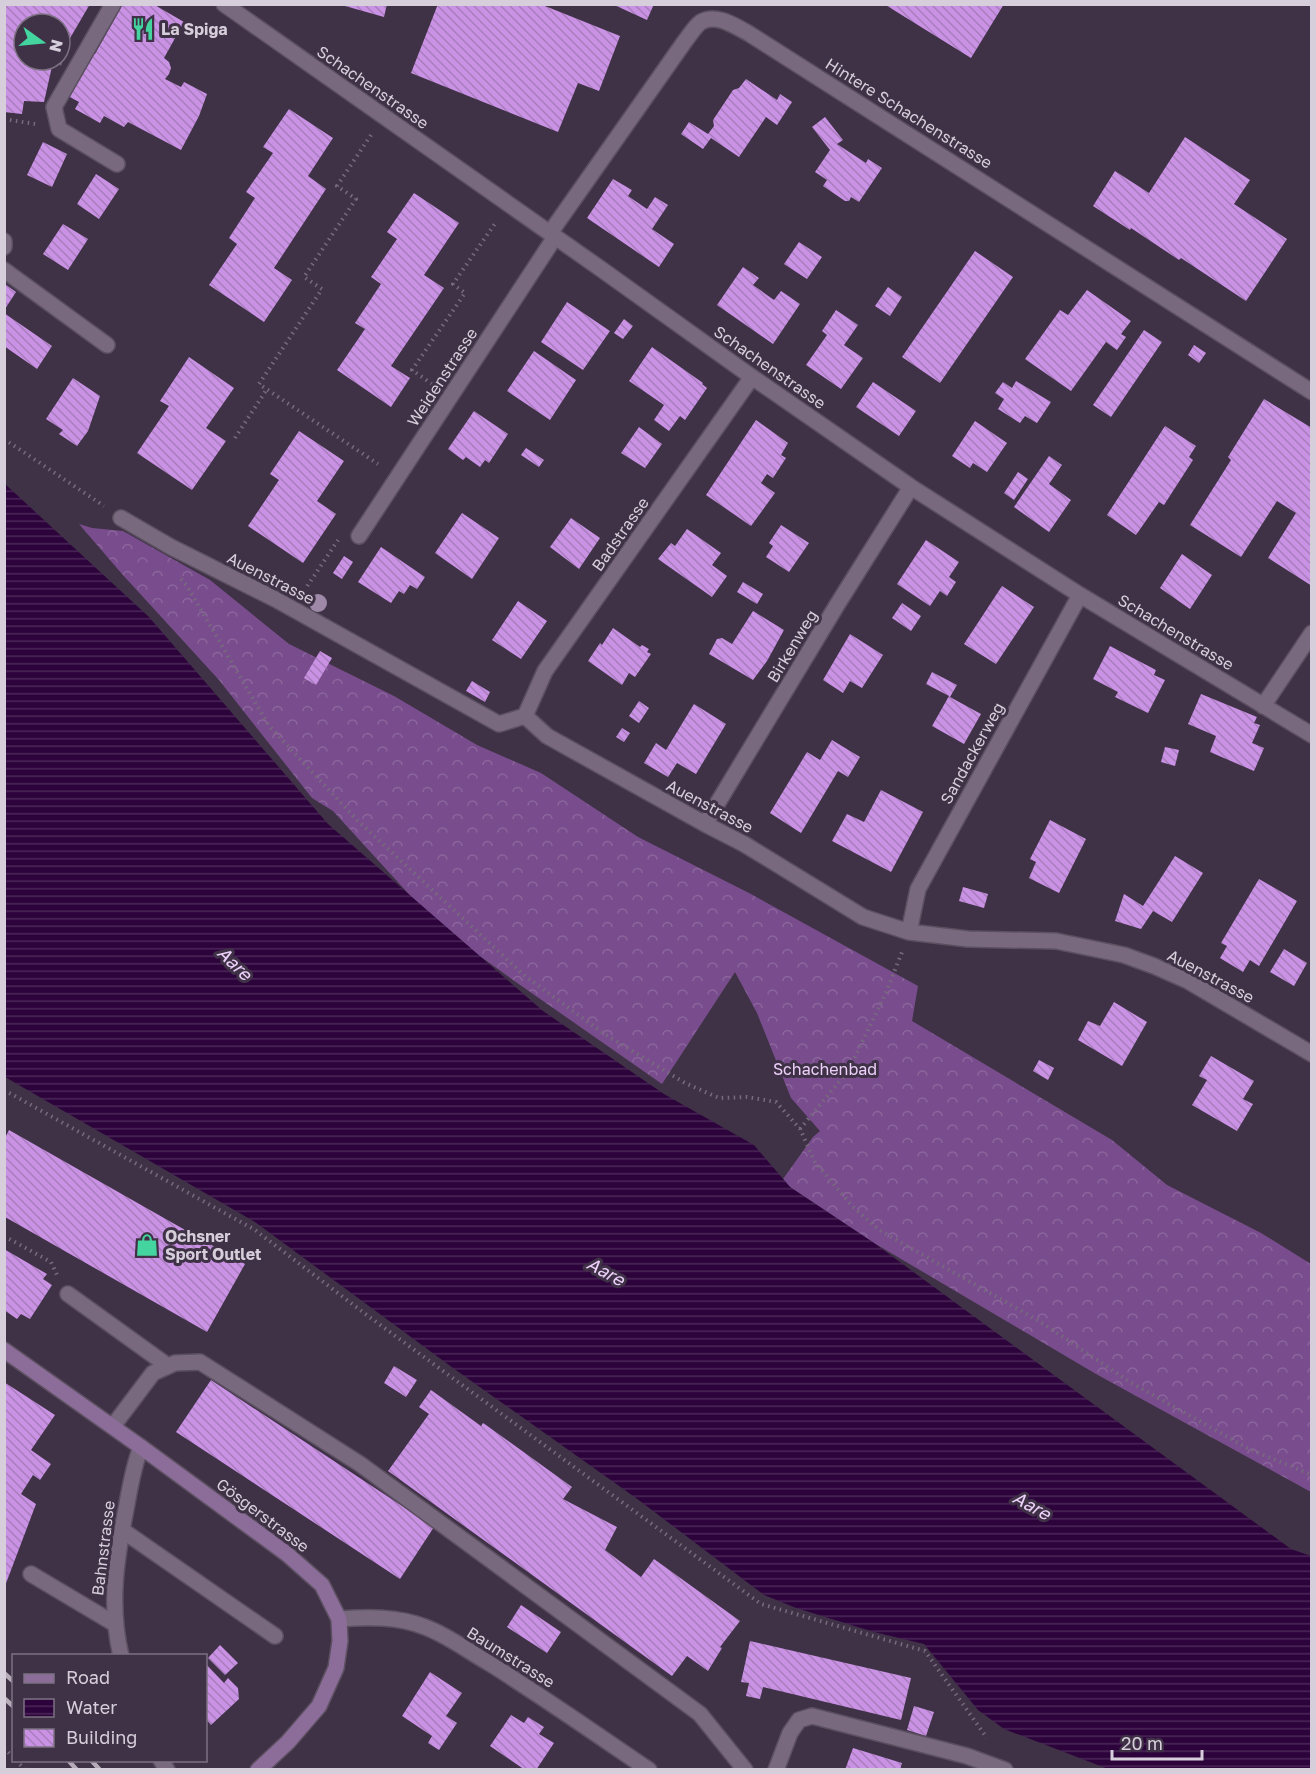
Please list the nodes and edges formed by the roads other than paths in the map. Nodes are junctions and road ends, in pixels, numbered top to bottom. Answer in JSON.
{"nodes":[{"id":1,"x":114,"y":4,"type":"edge"},
{"id":2,"x":224,"y":4,"type":"edge"},
{"id":3,"x":117,"y":164,"type":"dead end"},
{"id":4,"x":553,"y":235,"type":"junction"},
{"id":5,"x":4,"y":241,"type":"edge"},
{"id":6,"x":4,"y":247,"type":"edge"},
{"id":7,"x":4,"y":270,"type":"edge"},
{"id":8,"x":107,"y":345,"type":"dead end"},
{"id":9,"x":752,"y":377,"type":"junction"},
{"id":10,"x":1311,"y":392,"type":"edge"},
{"id":11,"x":911,"y":487,"type":"junction"},
{"id":12,"x":121,"y":518,"type":"road end"},
{"id":13,"x":359,"y":536,"type":"dead end"},
{"id":14,"x":1080,"y":595,"type":"junction"},
{"id":15,"x":1311,"y":633,"type":"edge"},
{"id":16,"x":1263,"y":706,"type":"junction"},
{"id":17,"x":525,"y":716,"type":"junction"},
{"id":18,"x":1311,"y":735,"type":"edge"},
{"id":19,"x":705,"y":824,"type":"junction"},
{"id":20,"x":909,"y":932,"type":"junction"},
{"id":21,"x":1311,"y":1054,"type":"edge"},
{"id":22,"x":68,"y":1294,"type":"road end"},
{"id":23,"x":4,"y":1350,"type":"edge"},
{"id":24,"x":168,"y":1366,"type":"junction"},
{"id":25,"x":113,"y":1426,"type":"junction"},
{"id":26,"x":141,"y":1447,"type":"junction"},
{"id":27,"x":122,"y":1530,"type":"junction"},
{"id":28,"x":31,"y":1574,"type":"dead end"},
{"id":29,"x":339,"y":1619,"type":"junction"},
{"id":30,"x":115,"y":1624,"type":"junction"},
{"id":31,"x":275,"y":1636,"type":"dead end"},
{"id":32,"x":121,"y":1654,"type":"edge"},
{"id":33,"x":258,"y":1770,"type":"edge"},
{"id":34,"x":649,"y":1770,"type":"edge"},
{"id":35,"x":745,"y":1770,"type":"edge"},
{"id":36,"x":776,"y":1770,"type":"edge"},
{"id":37,"x":1005,"y":1770,"type":"edge"}],
"edges":[{"from":1,"to":3,"type":"street"},
{"from":2,"to":4,"type":"street","name":"Schachenstrasse"},
{"from":4,"to":9,"type":"street","name":"Schachenstrasse"},
{"from":4,"to":10,"type":"street","name":"Hintere Schachenstrasse"},
{"from":4,"to":13,"type":"street","name":"Weidenstrasse"},
{"from":5,"to":6,"type":"street"},
{"from":7,"to":8,"type":"street"},
{"from":9,"to":11,"type":"street","name":"Schachenstrasse"},
{"from":9,"to":17,"type":"street","name":"Badstrasse"},
{"from":11,"to":14,"type":"street","name":"Schachenstrasse"},
{"from":11,"to":19,"type":"street","name":"Birkenweg"},
{"from":12,"to":17,"type":"street","name":"Auenstrasse"},
{"from":14,"to":16,"type":"street","name":"Schachenstrasse"},
{"from":14,"to":20,"type":"street","name":"Sandackerweg"},
{"from":15,"to":16,"type":"street"},
{"from":16,"to":18,"type":"street","name":"Schachenstrasse"},
{"from":17,"to":19,"type":"street","name":"Auenstrasse"},
{"from":19,"to":20,"type":"street","name":"Auenstrasse"},
{"from":20,"to":21,"type":"street","name":"Auenstrasse"},
{"from":22,"to":24,"type":"street"},
{"from":23,"to":25,"type":"main road","name":"Gösgerstrasse"},
{"from":24,"to":25,"type":"street"},
{"from":24,"to":35,"type":"street"},
{"from":25,"to":26,"type":"main road","name":"Gösgerstrasse"},
{"from":26,"to":27,"type":"street","name":"Bahnstrasse"},
{"from":26,"to":29,"type":"main road","name":"Gösgerstrasse"},
{"from":27,"to":30,"type":"street","name":"Bahnstrasse"},
{"from":27,"to":31,"type":"street"},
{"from":28,"to":30,"type":"street"},
{"from":29,"to":33,"type":"main road","name":"Gösgerstrasse"},
{"from":29,"to":34,"type":"street","name":"Baumstrasse"},
{"from":30,"to":32,"type":"street","name":"Bahnstrasse"},
{"from":36,"to":37,"type":"street"}]}
